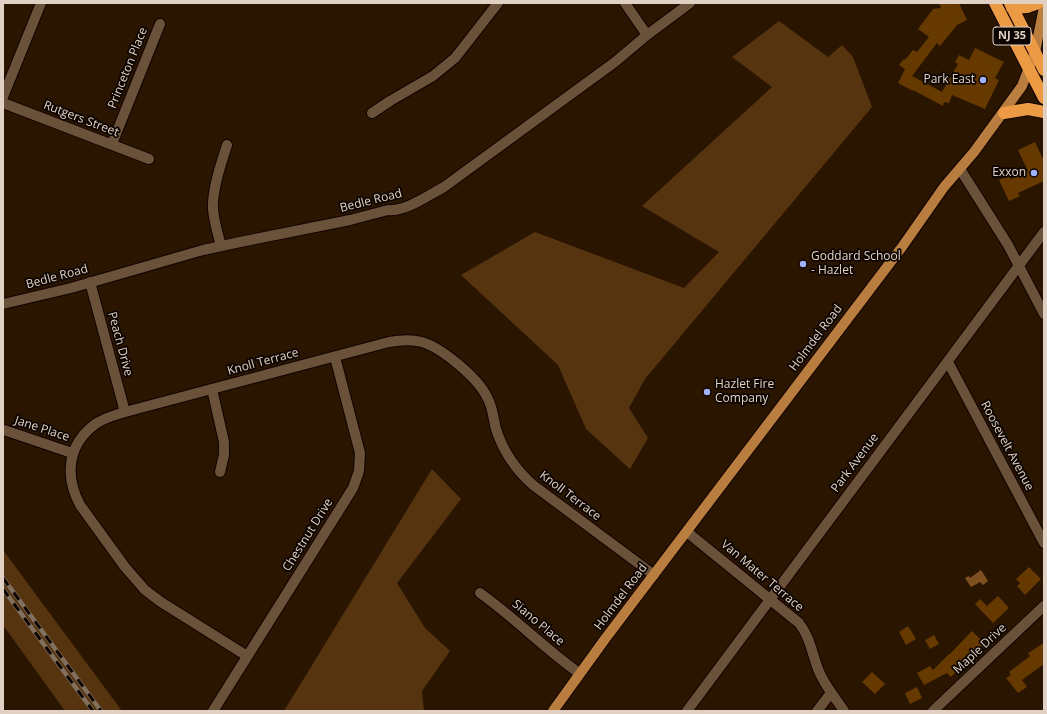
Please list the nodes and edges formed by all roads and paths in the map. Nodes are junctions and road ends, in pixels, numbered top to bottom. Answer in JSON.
{"nodes":[{"id":1,"x":41,"y":3,"type":"edge"},
{"id":2,"x":498,"y":3,"type":"edge"},
{"id":3,"x":625,"y":3,"type":"edge"},
{"id":4,"x":690,"y":3,"type":"edge"},
{"id":5,"x":995,"y":3,"type":"edge"},
{"id":6,"x":1038,"y":3,"type":"edge"},
{"id":7,"x":1011,"y":6,"type":"edge"},
{"id":8,"x":1044,"y":7,"type":"edge"},
{"id":9,"x":160,"y":24,"type":"dead end"},
{"id":10,"x":647,"y":35,"type":"junction"},
{"id":11,"x":1035,"y":52,"type":"junction"},
{"id":12,"x":1030,"y":69,"type":"junction"},
{"id":13,"x":1044,"y":70,"type":"edge"},
{"id":14,"x":3,"y":97,"type":"edge"},
{"id":15,"x":1044,"y":98,"type":"edge"},
{"id":16,"x":3,"y":103,"type":"edge"},
{"id":17,"x":1044,"y":112,"type":"edge"},
{"id":18,"x":1004,"y":113,"type":"junction"},
{"id":19,"x":372,"y":114,"type":"dead end"},
{"id":20,"x":112,"y":144,"type":"junction"},
{"id":21,"x":227,"y":145,"type":"dead end"},
{"id":22,"x":149,"y":159,"type":"dead end"},
{"id":23,"x":960,"y":169,"type":"junction"},
{"id":24,"x":1044,"y":232,"type":"edge"},
{"id":25,"x":220,"y":246,"type":"junction"},
{"id":26,"x":1018,"y":265,"type":"junction"},
{"id":27,"x":90,"y":282,"type":"junction"},
{"id":28,"x":3,"y":304,"type":"edge"},
{"id":29,"x":1044,"y":314,"type":"edge"},
{"id":30,"x":335,"y":357,"type":"junction"},
{"id":31,"x":948,"y":362,"type":"junction"},
{"id":32,"x":212,"y":389,"type":"junction"},
{"id":33,"x":125,"y":412,"type":"junction"},
{"id":34,"x":4,"y":430,"type":"dead end"},
{"id":35,"x":72,"y":453,"type":"junction"},
{"id":36,"x":220,"y":472,"type":"dead end"},
{"id":37,"x":687,"y":532,"type":"junction"},
{"id":38,"x":1044,"y":543,"type":"edge"},
{"id":39,"x":654,"y":575,"type":"junction"},
{"id":40,"x":480,"y":593,"type":"dead end"},
{"id":41,"x":770,"y":598,"type":"junction"},
{"id":42,"x":1044,"y":606,"type":"edge"},
{"id":43,"x":247,"y":656,"type":"junction"},
{"id":44,"x":580,"y":673,"type":"junction"},
{"id":45,"x":831,"y":693,"type":"junction"},
{"id":46,"x":213,"y":711,"type":"edge"},
{"id":47,"x":553,"y":711,"type":"edge"},
{"id":48,"x":687,"y":711,"type":"edge"},
{"id":49,"x":817,"y":711,"type":"edge"},
{"id":50,"x":844,"y":711,"type":"edge"},
{"id":51,"x":933,"y":711,"type":"edge"}],
"edges":[{"from":1,"to":14,"type":"street"},
{"from":2,"to":19,"type":"street"},
{"from":3,"to":10,"type":"street"},
{"from":4,"to":10,"type":"street","name":"Bedle Road"},
{"from":5,"to":12,"type":"highway","number":"NJ 35"},
{"from":6,"to":7,"type":"highway"},
{"from":7,"to":11,"type":"highway","number":"NJ 35"},
{"from":8,"to":11,"type":"main road","name":"Holmdel Road"},
{"from":9,"to":20,"type":"street","name":"Princeton Place"},
{"from":10,"to":25,"type":"street","name":"Bedle Road"},
{"from":11,"to":12,"type":"main road","name":"Holmdel Road"},
{"from":11,"to":13,"type":"highway","number":"NJ 35"},
{"from":12,"to":15,"type":"highway","number":"NJ 35"},
{"from":12,"to":18,"type":"main road","name":"Holmdel Road"},
{"from":16,"to":20,"type":"street","name":"Rutgers Street"},
{"from":17,"to":18,"type":"highway"},
{"from":18,"to":23,"type":"main road","name":"Holmdel Road"},
{"from":20,"to":22,"type":"street","name":"Rutgers Street"},
{"from":21,"to":25,"type":"street"},
{"from":23,"to":26,"type":"street"},
{"from":23,"to":37,"type":"main road","name":"Holmdel Road"},
{"from":24,"to":26,"type":"street","name":"Park Avenue"},
{"from":25,"to":27,"type":"street","name":"Bedle Road"},
{"from":26,"to":29,"type":"street"},
{"from":26,"to":31,"type":"street","name":"Park Avenue"},
{"from":27,"to":28,"type":"street","name":"Bedle Road"},
{"from":27,"to":33,"type":"street","name":"Peach Drive"},
{"from":30,"to":32,"type":"street","name":"Knoll Terrace"},
{"from":30,"to":39,"type":"street","name":"Knoll Terrace"},
{"from":30,"to":43,"type":"street","name":"Chestnut Drive"},
{"from":31,"to":38,"type":"street","name":"Roosevelt Avenue"},
{"from":31,"to":41,"type":"street","name":"Park Avenue"},
{"from":32,"to":33,"type":"street","name":"Knoll Terrace"},
{"from":32,"to":36,"type":"street"},
{"from":33,"to":35,"type":"street","name":"Knoll Terrace"},
{"from":34,"to":35,"type":"street","name":"Jane Place"},
{"from":35,"to":43,"type":"street"},
{"from":37,"to":39,"type":"main road","name":"Holmdel Road"},
{"from":37,"to":41,"type":"street","name":"Van Mater Terrace"},
{"from":39,"to":44,"type":"main road","name":"Holmdel Road"},
{"from":40,"to":44,"type":"street","name":"Siano Place"},
{"from":41,"to":45,"type":"street","name":"Van Mater Terrace"},
{"from":41,"to":48,"type":"street","name":"Park Avenue"},
{"from":42,"to":51,"type":"street","name":"Maple Drive"},
{"from":43,"to":46,"type":"street","name":"Chestnut Drive"},
{"from":44,"to":47,"type":"main road","name":"Holmdel Road"},
{"from":45,"to":49,"type":"street"},
{"from":45,"to":50,"type":"street","name":"Van Mater Terrace"}]}
